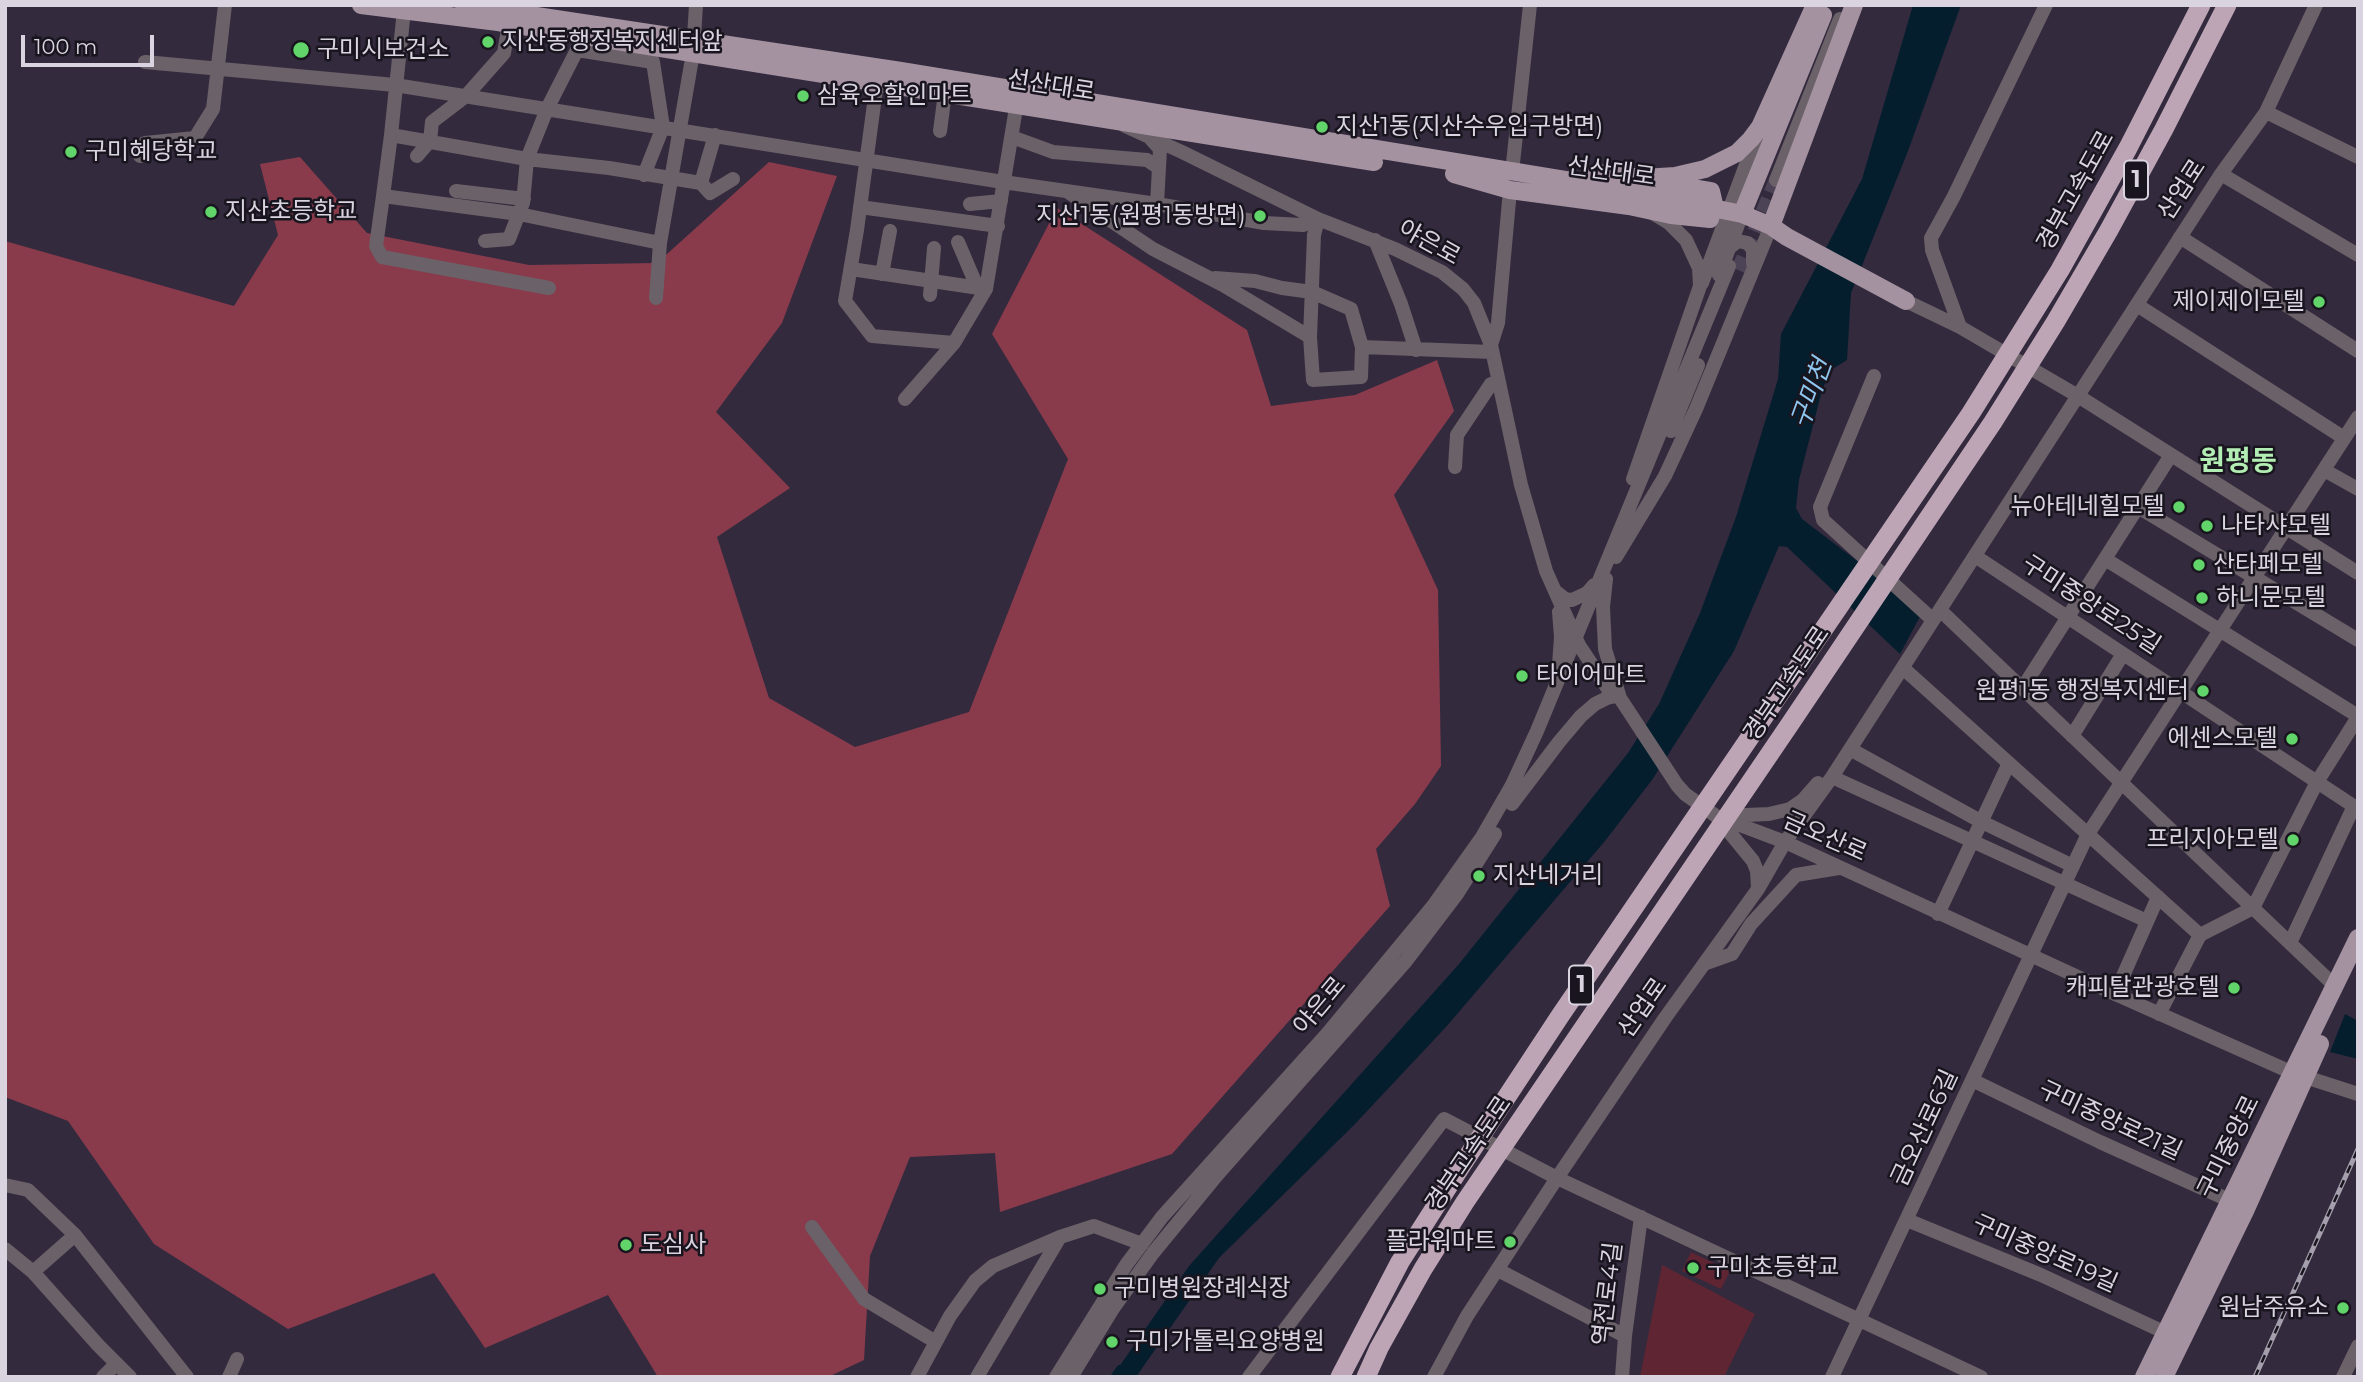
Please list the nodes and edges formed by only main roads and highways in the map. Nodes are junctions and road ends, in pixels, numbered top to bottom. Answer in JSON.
{"nodes":[{"id":1,"x":360,"y":5,"type":"edge"},
{"id":2,"x":464,"y":5,"type":"edge"},
{"id":3,"x":1815,"y":5,"type":"edge"},
{"id":4,"x":1829,"y":5,"type":"edge"},
{"id":5,"x":1854,"y":5,"type":"edge"},
{"id":6,"x":2201,"y":5,"type":"edge"},
{"id":7,"x":2227,"y":5,"type":"edge"},
{"id":8,"x":693,"y":46,"type":"junction"},
{"id":9,"x":1017,"y":98,"type":"junction"},
{"id":10,"x":1177,"y":125,"type":"junction"},
{"id":11,"x":1417,"y":156,"type":"junction"},
{"id":12,"x":1454,"y":174,"type":"junction"},
{"id":13,"x":1770,"y":183,"type":"junction"},
{"id":14,"x":1617,"y":188,"type":"junction"},
{"id":15,"x":1738,"y":213,"type":"junction"},
{"id":16,"x":1771,"y":226,"type":"junction"},
{"id":17,"x":1906,"y":301,"type":"road end"},
{"id":18,"x":2358,"y":938,"type":"edge"},
{"id":19,"x":2358,"y":961,"type":"edge"},
{"id":20,"x":2299,"y":1075,"type":"junction"},
{"id":21,"x":1340,"y":1377,"type":"edge"},
{"id":22,"x":1366,"y":1377,"type":"edge"},
{"id":23,"x":2144,"y":1377,"type":"edge"},
{"id":24,"x":2164,"y":1377,"type":"edge"}],
"edges":[{"from":1,"to":8,"type":"main road","name":"선산대로"},
{"from":2,"to":8,"type":"main road","name":"선산대로"},
{"from":3,"to":14,"type":"main road"},
{"from":4,"to":13,"type":"main road"},
{"from":5,"to":13,"type":"main road"},
{"from":6,"to":21,"type":"highway","name":"경부고속도로","number":"1"},
{"from":7,"to":22,"type":"highway","name":"경부고속도로","number":"1"},
{"from":8,"to":9,"type":"main road","name":"선산대로"},
{"from":8,"to":9,"type":"main road","name":"선산대로"},
{"from":9,"to":10,"type":"main road","name":"선산대로"},
{"from":9,"to":10,"type":"main road","name":"선산대로"},
{"from":10,"to":11,"type":"main road","name":"선산대로"},
{"from":10,"to":12,"type":"main road","name":"선산대로"},
{"from":11,"to":14,"type":"main road","name":"선산대로"},
{"from":11,"to":14,"type":"main road"},
{"from":12,"to":14,"type":"main road","name":"선산대로"},
{"from":12,"to":14,"type":"main road"},
{"from":13,"to":15,"type":"main road"},
{"from":13,"to":16,"type":"main road"},
{"from":14,"to":15,"type":"main road","name":"선산대로"},
{"from":15,"to":16,"type":"main road"},
{"from":16,"to":17,"type":"main road"},
{"from":18,"to":20,"type":"main road","name":"구미중앙로"},
{"from":19,"to":20,"type":"main road","name":"구미중앙로"},
{"from":20,"to":23,"type":"main road","name":"구미중앙로"},
{"from":20,"to":24,"type":"main road","name":"구미중앙로"}]}
